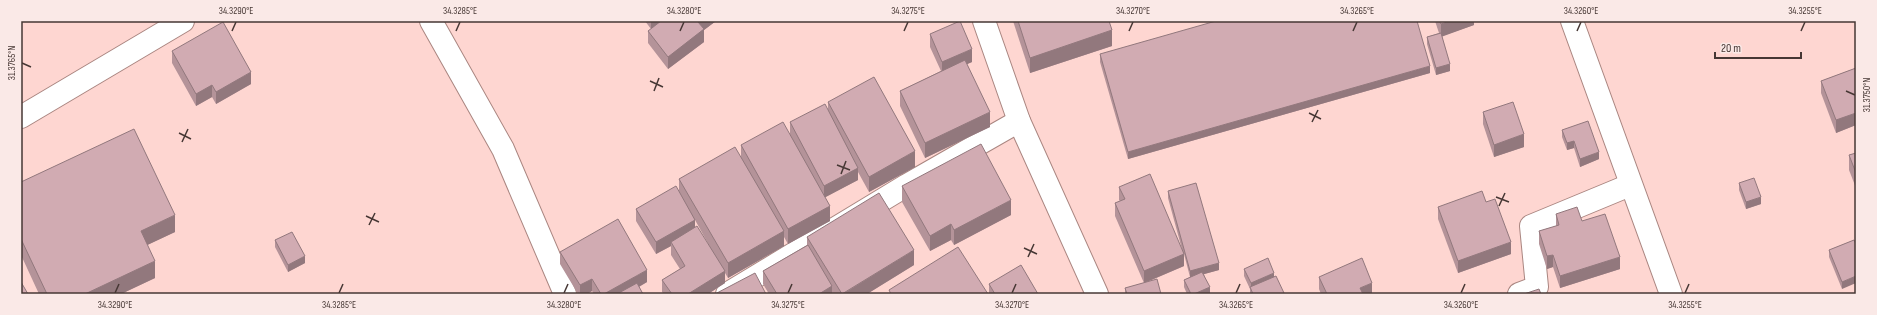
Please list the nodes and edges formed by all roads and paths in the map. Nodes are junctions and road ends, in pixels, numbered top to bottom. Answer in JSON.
{"nodes":[{"id":1,"x":183,"y":21,"type":"edge"},
{"id":2,"x":431,"y":21,"type":"edge"},
{"id":3,"x":984,"y":21,"type":"edge"},
{"id":4,"x":1572,"y":21,"type":"edge"},
{"id":5,"x":21,"y":117,"type":"edge"},
{"id":6,"x":1019,"y":121,"type":"junction"},
{"id":7,"x":1630,"y":185,"type":"junction"},
{"id":8,"x":565,"y":294,"type":"edge"},
{"id":9,"x":727,"y":294,"type":"edge"},
{"id":10,"x":1097,"y":294,"type":"edge"},
{"id":11,"x":1518,"y":294,"type":"edge"},
{"id":12,"x":1671,"y":294,"type":"edge"}],
"edges":[{"from":1,"to":5,"type":"street"},
{"from":2,"to":8,"type":"street"},
{"from":3,"to":6,"type":"street"},
{"from":4,"to":7,"type":"street"},
{"from":6,"to":9,"type":"street"},
{"from":6,"to":10,"type":"street"},
{"from":7,"to":11,"type":"street"},
{"from":7,"to":12,"type":"street"}]}
